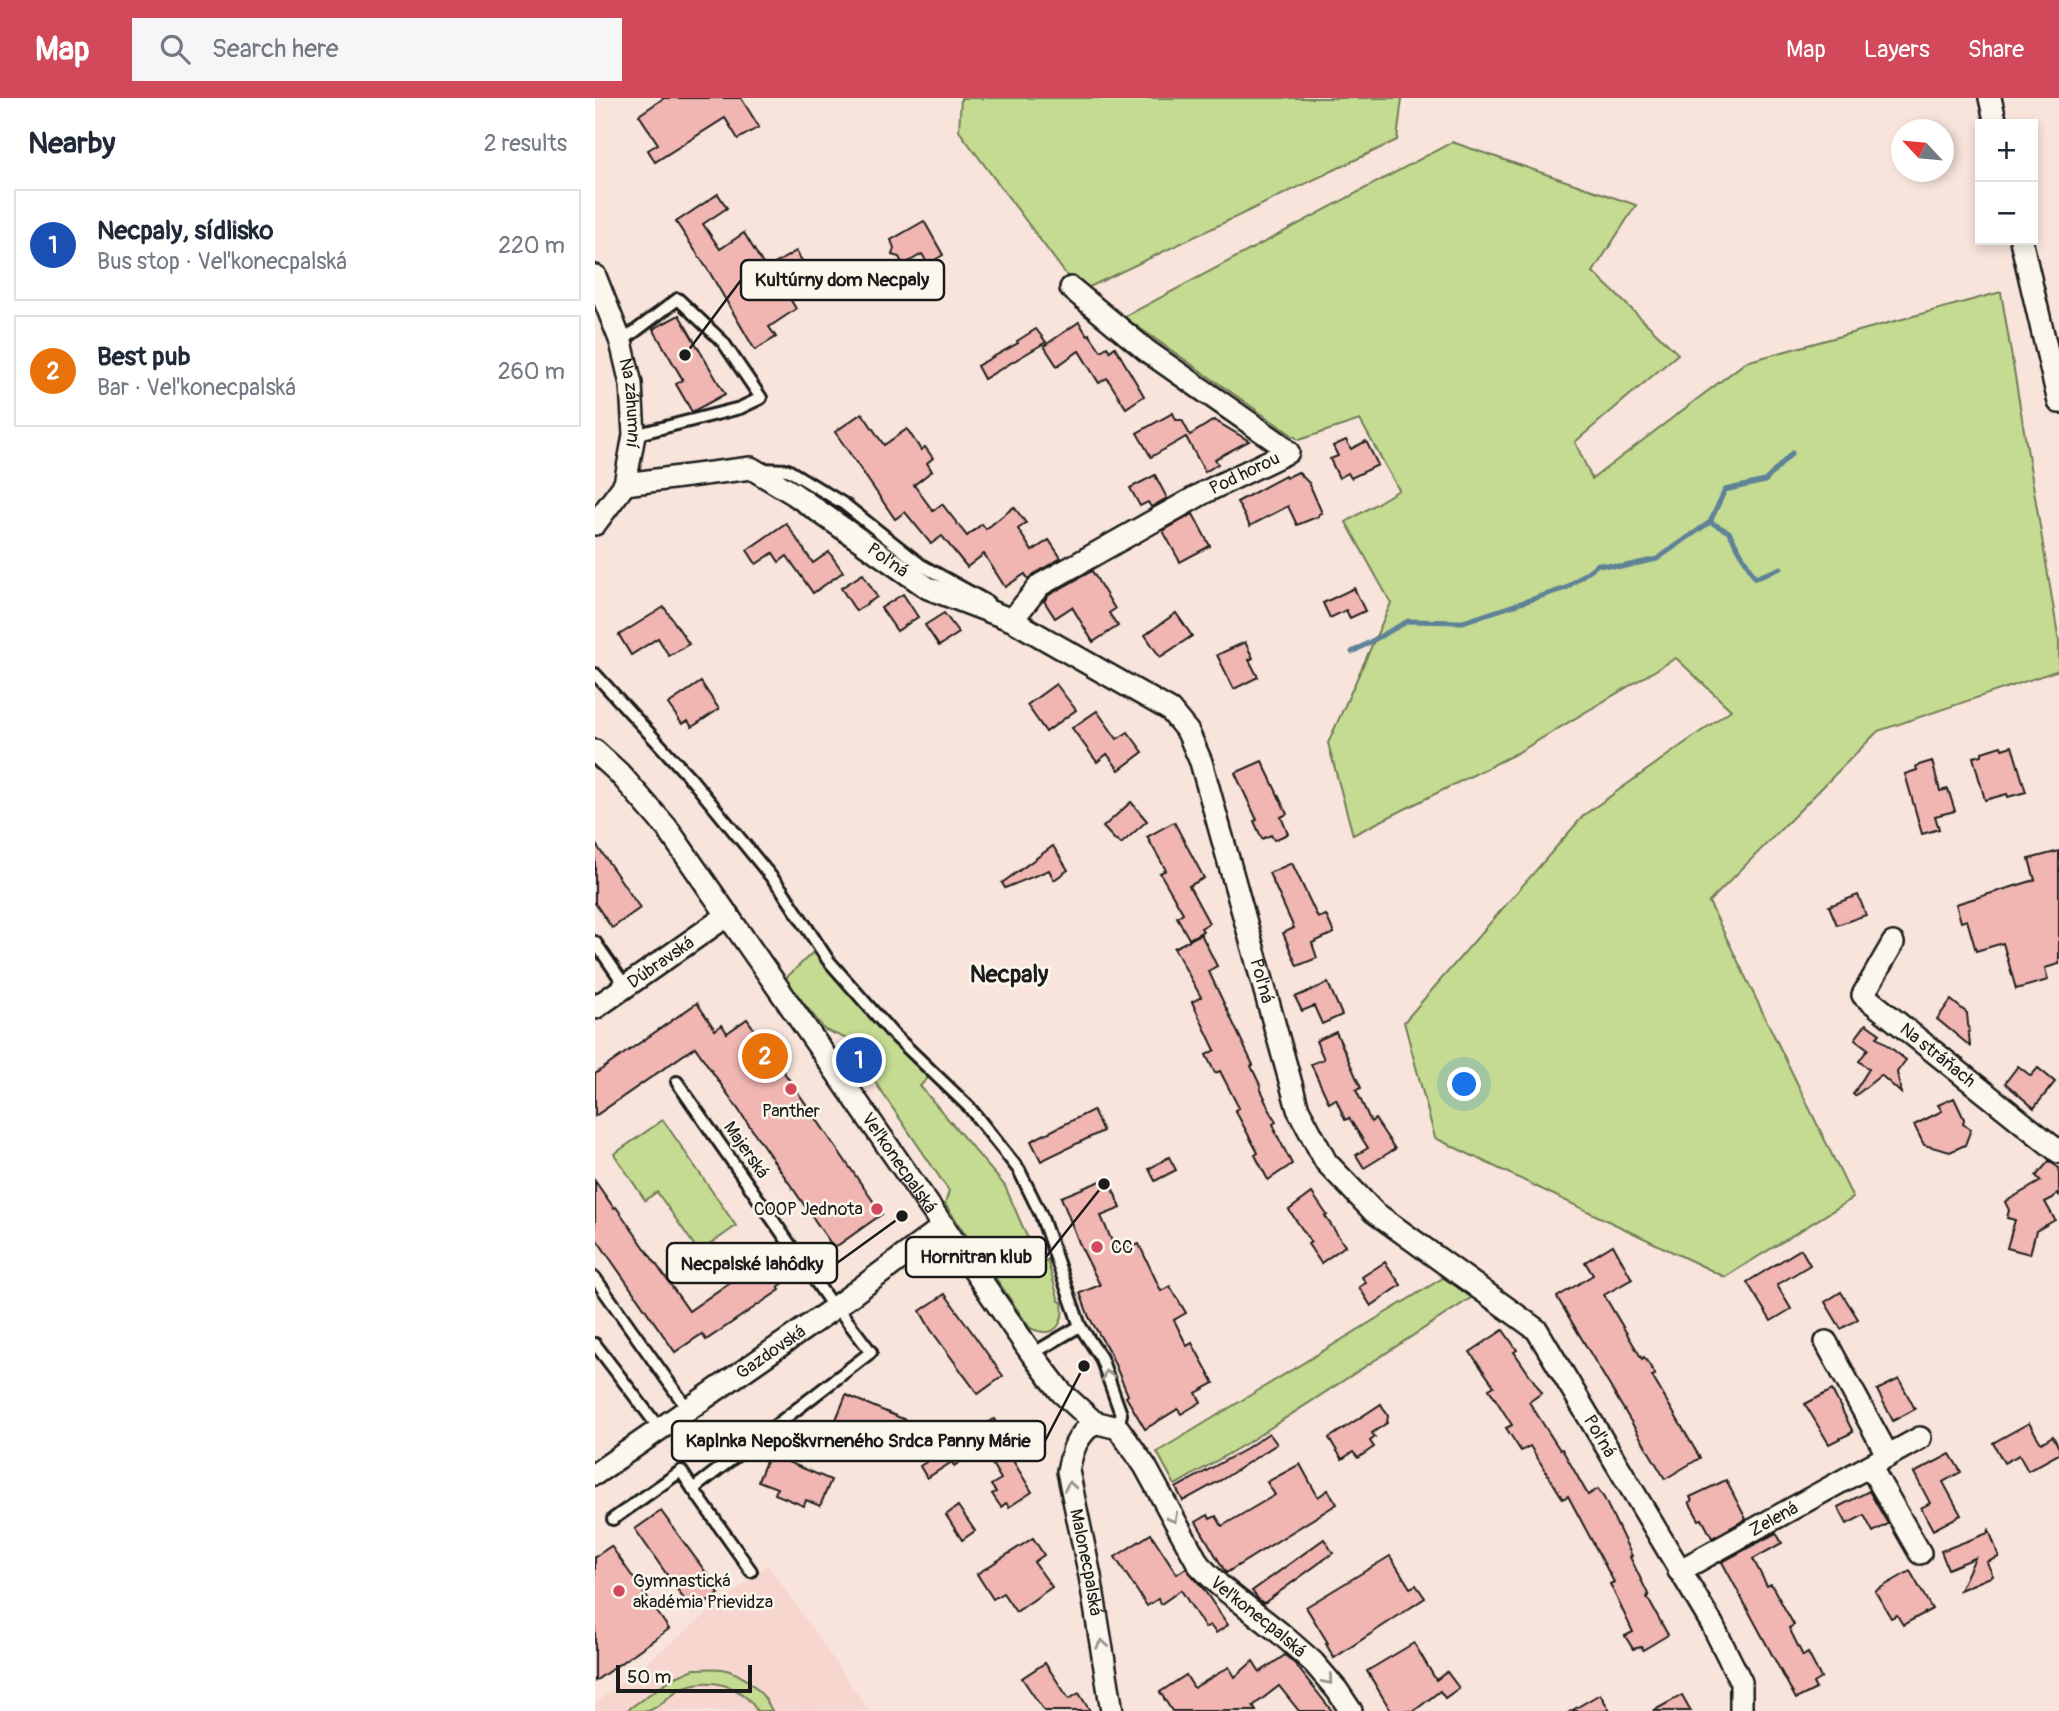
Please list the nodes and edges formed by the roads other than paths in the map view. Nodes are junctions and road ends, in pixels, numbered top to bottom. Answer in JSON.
{"nodes":[{"id":1,"x":1990,"y":98,"type":"edge"},
{"id":2,"x":1995,"y":119,"type":"edge"},
{"id":3,"x":2022,"y":245,"type":"edge"},
{"id":4,"x":595,"y":276,"type":"edge"},
{"id":5,"x":1071,"y":288,"type":"dead end"},
{"id":6,"x":621,"y":341,"type":"junction"},
{"id":7,"x":2059,"y":402,"type":"edge"},
{"id":8,"x":634,"y":435,"type":"junction"},
{"id":9,"x":625,"y":484,"type":"junction"},
{"id":10,"x":595,"y":524,"type":"edge"},
{"id":11,"x":1012,"y":620,"type":"junction"},
{"id":12,"x":595,"y":674,"type":"edge"},
{"id":13,"x":595,"y":751,"type":"edge"},
{"id":14,"x":728,"y":915,"type":"junction"},
{"id":15,"x":595,"y":942,"type":"edge"},
{"id":16,"x":1893,"y":943,"type":"dead end"},
{"id":17,"x":626,"y":987,"type":"junction"},
{"id":18,"x":595,"y":1009,"type":"edge"},
{"id":19,"x":677,"y":1082,"type":"dead end"},
{"id":20,"x":2059,"y":1152,"type":"edge"},
{"id":21,"x":944,"y":1226,"type":"junction"},
{"id":22,"x":595,"y":1278,"type":"edge"},
{"id":23,"x":835,"y":1307,"type":"junction"},
{"id":24,"x":1080,"y":1326,"type":"junction"},
{"id":25,"x":1826,"y":1342,"type":"dead end"},
{"id":26,"x":595,"y":1345,"type":"edge"},
{"id":27,"x":1032,"y":1354,"type":"junction"},
{"id":28,"x":687,"y":1408,"type":"junction"},
{"id":29,"x":1094,"y":1422,"type":"junction"},
{"id":30,"x":659,"y":1428,"type":"junction"},
{"id":31,"x":1118,"y":1428,"type":"junction"},
{"id":32,"x":1920,"y":1438,"type":"dead end"},
{"id":33,"x":1879,"y":1461,"type":"junction"},
{"id":34,"x":595,"y":1474,"type":"edge"},
{"id":35,"x":693,"y":1489,"type":"junction"},
{"id":36,"x":613,"y":1519,"type":"dead end"},
{"id":37,"x":1920,"y":1552,"type":"dead end"},
{"id":38,"x":751,"y":1571,"type":"dead end"},
{"id":39,"x":1679,"y":1571,"type":"junction"},
{"id":40,"x":1112,"y":1711,"type":"edge"},
{"id":41,"x":1351,"y":1711,"type":"edge"},
{"id":42,"x":1741,"y":1711,"type":"edge"}],
"edges":[{"from":1,"to":2,"type":"street"},
{"from":3,"to":7,"type":"street"},
{"from":4,"to":6,"type":"street","name":"Na záhumní"},
{"from":5,"to":11,"type":"street","name":"Pod horou"},
{"from":6,"to":8,"type":"street","name":"Na záhumní"},
{"from":6,"to":8,"type":"lane"},
{"from":8,"to":9,"type":"street","name":"Na záhumní"},
{"from":9,"to":10,"type":"street","name":"Na záhumní"},
{"from":9,"to":11,"type":"street","name":"Poľná"},
{"from":11,"to":39,"type":"street","name":"Poľná"},
{"from":12,"to":24,"type":"lane"},
{"from":13,"to":14,"type":"street","name":"Veľkonecpalská"},
{"from":14,"to":17,"type":"street","name":"Dúbravská"},
{"from":14,"to":21,"type":"street","name":"Veľkonecpalská"},
{"from":15,"to":17,"type":"lane"},
{"from":16,"to":20,"type":"street","name":"Na stráňach"},
{"from":17,"to":18,"type":"street","name":"Dúbravská"},
{"from":19,"to":23,"type":"lane","name":"Majerská"},
{"from":21,"to":23,"type":"street","name":"Gazdovská"},
{"from":21,"to":27,"type":"street","name":"Veľkonecpalská"},
{"from":22,"to":28,"type":"lane"},
{"from":23,"to":28,"type":"street","name":"Gazdovská"},
{"from":23,"to":35,"type":"lane","name":"Majerská"},
{"from":24,"to":27,"type":"lane"},
{"from":31,"to":24,"type":"lane","one_way":true},
{"from":25,"to":33,"type":"street"},
{"from":26,"to":30,"type":"lane"},
{"from":27,"to":29,"type":"street","name":"Veľkonecpalská"},
{"from":28,"to":30,"type":"street","name":"Gazdovská"},
{"from":29,"to":31,"type":"street","name":"Veľkonecpalská"},
{"from":40,"to":29,"type":"street","name":"Malonecpalská","one_way":true},
{"from":30,"to":34,"type":"street","name":"Gazdovská"},
{"from":31,"to":41,"type":"street","name":"Veľkonecpalská","one_way":true},
{"from":32,"to":33,"type":"street","name":"Zelená"},
{"from":33,"to":37,"type":"street"},
{"from":33,"to":39,"type":"street","name":"Zelená"},
{"from":35,"to":36,"type":"lane"},
{"from":35,"to":38,"type":"lane"},
{"from":39,"to":42,"type":"street","name":"Poľná"}]}
